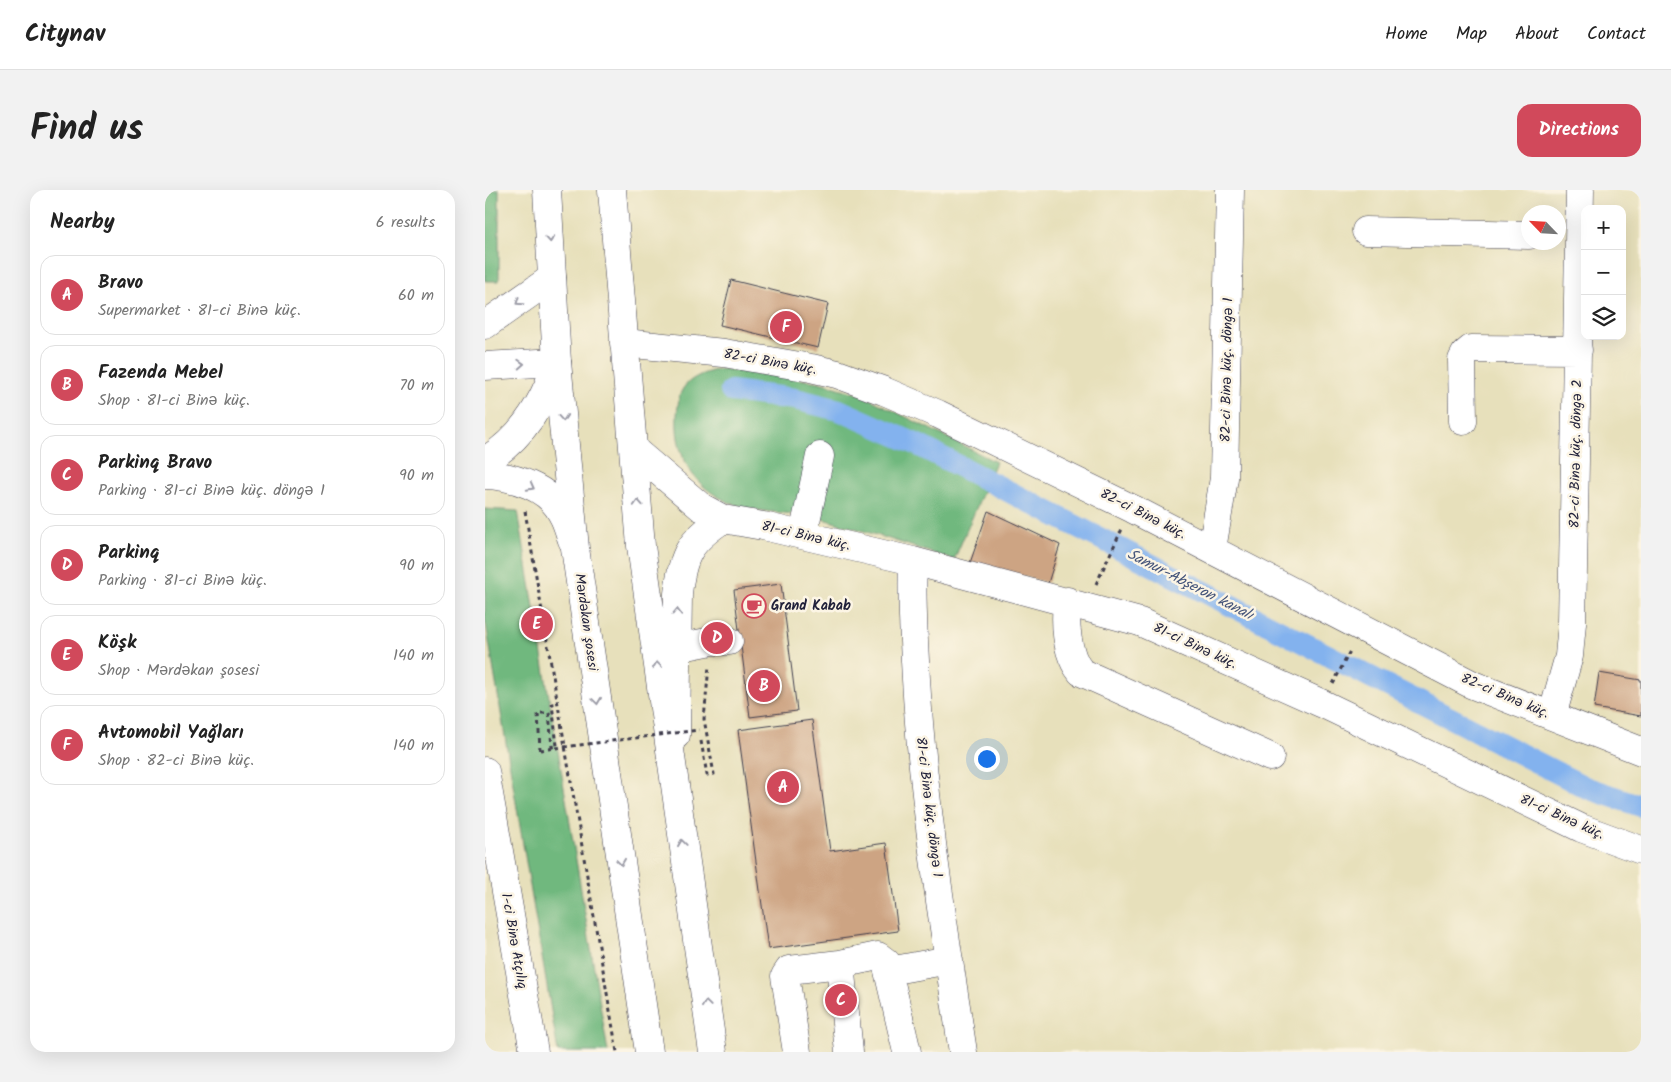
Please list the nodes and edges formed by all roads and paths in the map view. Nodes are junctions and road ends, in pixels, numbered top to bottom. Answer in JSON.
{"nodes":[{"id":1,"x":547,"y":190,"type":"edge"},
{"id":2,"x":613,"y":190,"type":"edge"},
{"id":3,"x":1230,"y":190,"type":"edge"},
{"id":4,"x":1580,"y":190,"type":"edge"},
{"id":5,"x":1366,"y":231,"type":"dead end"},
{"id":6,"x":1521,"y":235,"type":"edge"},
{"id":7,"x":1569,"y":236,"type":"edge"},
{"id":8,"x":552,"y":278,"type":"junction"},
{"id":9,"x":485,"y":325,"type":"edge"},
{"id":10,"x":624,"y":342,"type":"junction"},
{"id":11,"x":1578,"y":350,"type":"junction"},
{"id":12,"x":557,"y":362,"type":"junction"},
{"id":13,"x":485,"y":366,"type":"edge"},
{"id":14,"x":1463,"y":421,"type":"dead end"},
{"id":15,"x":634,"y":450,"type":"junction"},
{"id":16,"x":820,"y":456,"type":"dead end"},
{"id":17,"x":485,"y":461,"type":"edge"},
{"id":18,"x":485,"y":475,"type":"edge"},
{"id":19,"x":515,"y":479,"type":"junction"},
{"id":20,"x":723,"y":520,"type":"junction"},
{"id":21,"x":1121,"y":531,"type":"dead end"},
{"id":22,"x":803,"y":535,"type":"junction"},
{"id":23,"x":575,"y":548,"type":"junction"},
{"id":24,"x":1212,"y":549,"type":"junction"},
{"id":25,"x":913,"y":561,"type":"junction"},
{"id":26,"x":1101,"y":571,"type":"dead end"},
{"id":27,"x":1067,"y":601,"type":"junction"},
{"id":28,"x":720,"y":641,"type":"joint"},
{"id":29,"x":1352,"y":646,"type":"dead end"},
{"id":30,"x":677,"y":648,"type":"junction"},
{"id":31,"x":1332,"y":686,"type":"dead end"},
{"id":32,"x":558,"y":703,"type":"junction"},
{"id":33,"x":1552,"y":716,"type":"junction"},
{"id":34,"x":1641,"y":751,"type":"edge"},
{"id":35,"x":1270,"y":757,"type":"dead end"},
{"id":36,"x":485,"y":771,"type":"edge"},
{"id":37,"x":676,"y":801,"type":"junction"},
{"id":38,"x":1641,"y":850,"type":"edge"},
{"id":39,"x":493,"y":859,"type":"edge"},
{"id":40,"x":949,"y":960,"type":"junction"},
{"id":41,"x":840,"y":964,"type":"junction"},
{"id":42,"x":889,"y":971,"type":"junction"},
{"id":43,"x":534,"y":1052,"type":"edge"},
{"id":44,"x":617,"y":1052,"type":"edge"},
{"id":45,"x":649,"y":1052,"type":"edge"},
{"id":46,"x":713,"y":1052,"type":"edge"},
{"id":47,"x":797,"y":1052,"type":"edge"},
{"id":48,"x":849,"y":1052,"type":"edge"},
{"id":49,"x":907,"y":1052,"type":"edge"},
{"id":50,"x":963,"y":1052,"type":"edge"}],
"edges":[{"from":1,"to":8,"type":"main road","name":"Mərdəkan şosesi","one_way":true},
{"from":2,"to":10,"type":"main road"},
{"from":3,"to":24,"type":"main road","name":"82-ci Binə küç. döngə 1"},
{"from":4,"to":7,"type":"main road","name":"82-ci Binə küç. döngə 2"},
{"from":5,"to":6,"type":"main road"},
{"from":7,"to":11,"type":"main road","name":"82-ci Binə küç. döngə 2"},
{"from":8,"to":9,"type":"main road","one_way":true},
{"from":8,"to":12,"type":"main road","name":"Mərdəkan şosesi"},
{"from":10,"to":15,"type":"main road"},
{"from":10,"to":24,"type":"main road","name":"82-ci Binə küç."},
{"from":11,"to":14,"type":"main road"},
{"from":11,"to":33,"type":"main road","name":"82-ci Binə küç. döngə 2"},
{"from":13,"to":12,"type":"main road","one_way":true},
{"from":12,"to":17,"type":"main road"},
{"from":12,"to":23,"type":"main road","name":"Mərdəkan şosesi","one_way":true},
{"from":15,"to":20,"type":"main road","name":"81-ci Binə küç."},
{"from":37,"to":15,"type":"main road","one_way":true},
{"from":16,"to":22,"type":"main road"},
{"from":18,"to":19,"type":"main road"},
{"from":19,"to":23,"type":"main road","one_way":true},
{"from":19,"to":32,"type":"path"},
{"from":20,"to":22,"type":"main road","name":"81-ci Binə küç."},
{"from":30,"to":20,"type":"main road","one_way":true},
{"from":21,"to":26,"type":"path"},
{"from":22,"to":25,"type":"main road","name":"81-ci Binə küç."},
{"from":23,"to":45,"type":"main road","name":"Mərdəkan şosesi","one_way":true},
{"from":24,"to":33,"type":"main road","name":"82-ci Binə küç."},
{"from":25,"to":27,"type":"main road","name":"81-ci Binə küç."},
{"from":25,"to":40,"type":"main road","name":"81-ci Binə küç. döngə 1"},
{"from":27,"to":35,"type":"main road"},
{"from":27,"to":38,"type":"main road","name":"81-ci Binə küç."},
{"from":28,"to":30,"type":"main road"},
{"from":28,"to":32,"type":"path","bridge":true},
{"from":29,"to":31,"type":"path"},
{"from":30,"to":37,"type":"main road"},
{"from":32,"to":44,"type":"path"},
{"from":33,"to":34,"type":"main road","name":"82-ci Binə küç."},
{"from":36,"to":39,"type":"main road","name":"1-ci Binə Atçılıq"},
{"from":46,"to":37,"type":"main road","one_way":true},
{"from":39,"to":43,"type":"main road","name":"1-ci Binə Atçılıq"},
{"from":40,"to":42,"type":"main road"},
{"from":40,"to":50,"type":"main road","name":"81-ci Binə küç. döngə 1"},
{"from":41,"to":42,"type":"main road"},
{"from":41,"to":47,"type":"main road"},
{"from":41,"to":48,"type":"main road"},
{"from":42,"to":49,"type":"main road"}]}
